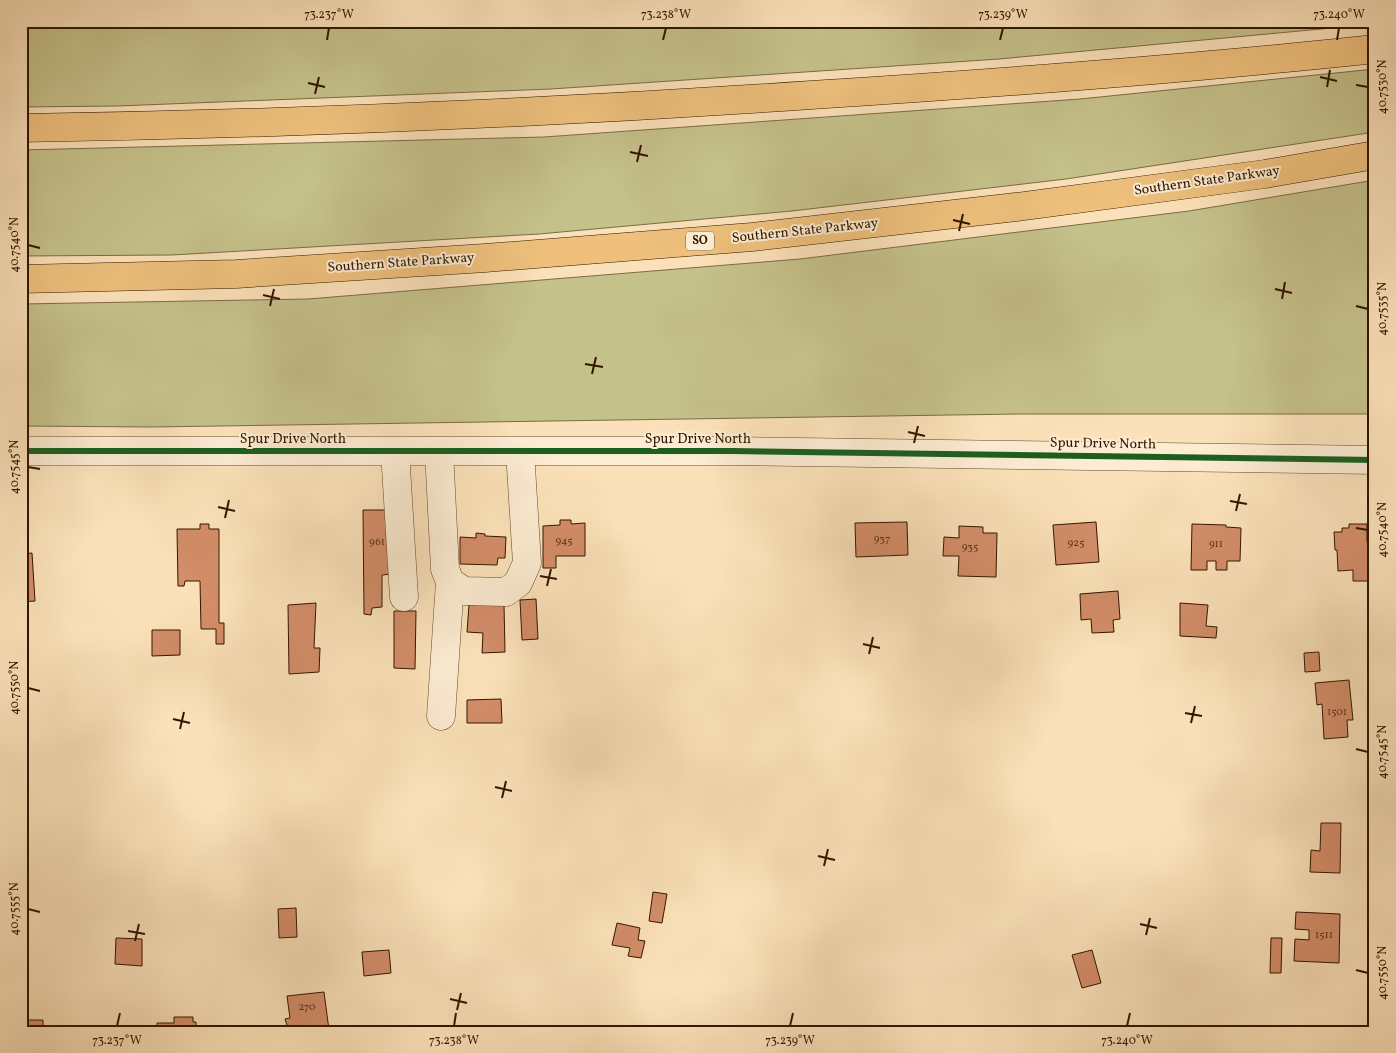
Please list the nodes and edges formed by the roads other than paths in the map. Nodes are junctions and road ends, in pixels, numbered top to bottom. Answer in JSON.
{"nodes":[{"id":1,"x":1375,"y":49,"type":"edge"},
{"id":2,"x":21,"y":128,"type":"edge"},
{"id":3,"x":1375,"y":155,"type":"edge"},
{"id":4,"x":21,"y":279,"type":"edge"},
{"id":5,"x":395,"y":451,"type":"junction"},
{"id":6,"x":439,"y":451,"type":"junction"},
{"id":7,"x":520,"y":451,"type":"junction"},
{"id":8,"x":21,"y":452,"type":"edge"},
{"id":9,"x":1375,"y":460,"type":"edge"},
{"id":10,"x":450,"y":582,"type":"junction"},
{"id":11,"x":404,"y":597,"type":"dead end"},
{"id":12,"x":441,"y":716,"type":"dead end"}],
"edges":[{"from":1,"to":2,"type":"highway"},
{"from":3,"to":4,"type":"highway","name":"Southern State Parkway","number":"SO"},
{"from":5,"to":6,"type":"street","name":"Spur Drive North"},
{"from":5,"to":8,"type":"street","name":"Spur Drive North"},
{"from":5,"to":11,"type":"street"},
{"from":6,"to":7,"type":"street","name":"Spur Drive North"},
{"from":6,"to":10,"type":"street"},
{"from":7,"to":9,"type":"street","name":"Spur Drive North"},
{"from":7,"to":10,"type":"street"},
{"from":10,"to":12,"type":"street"}]}
